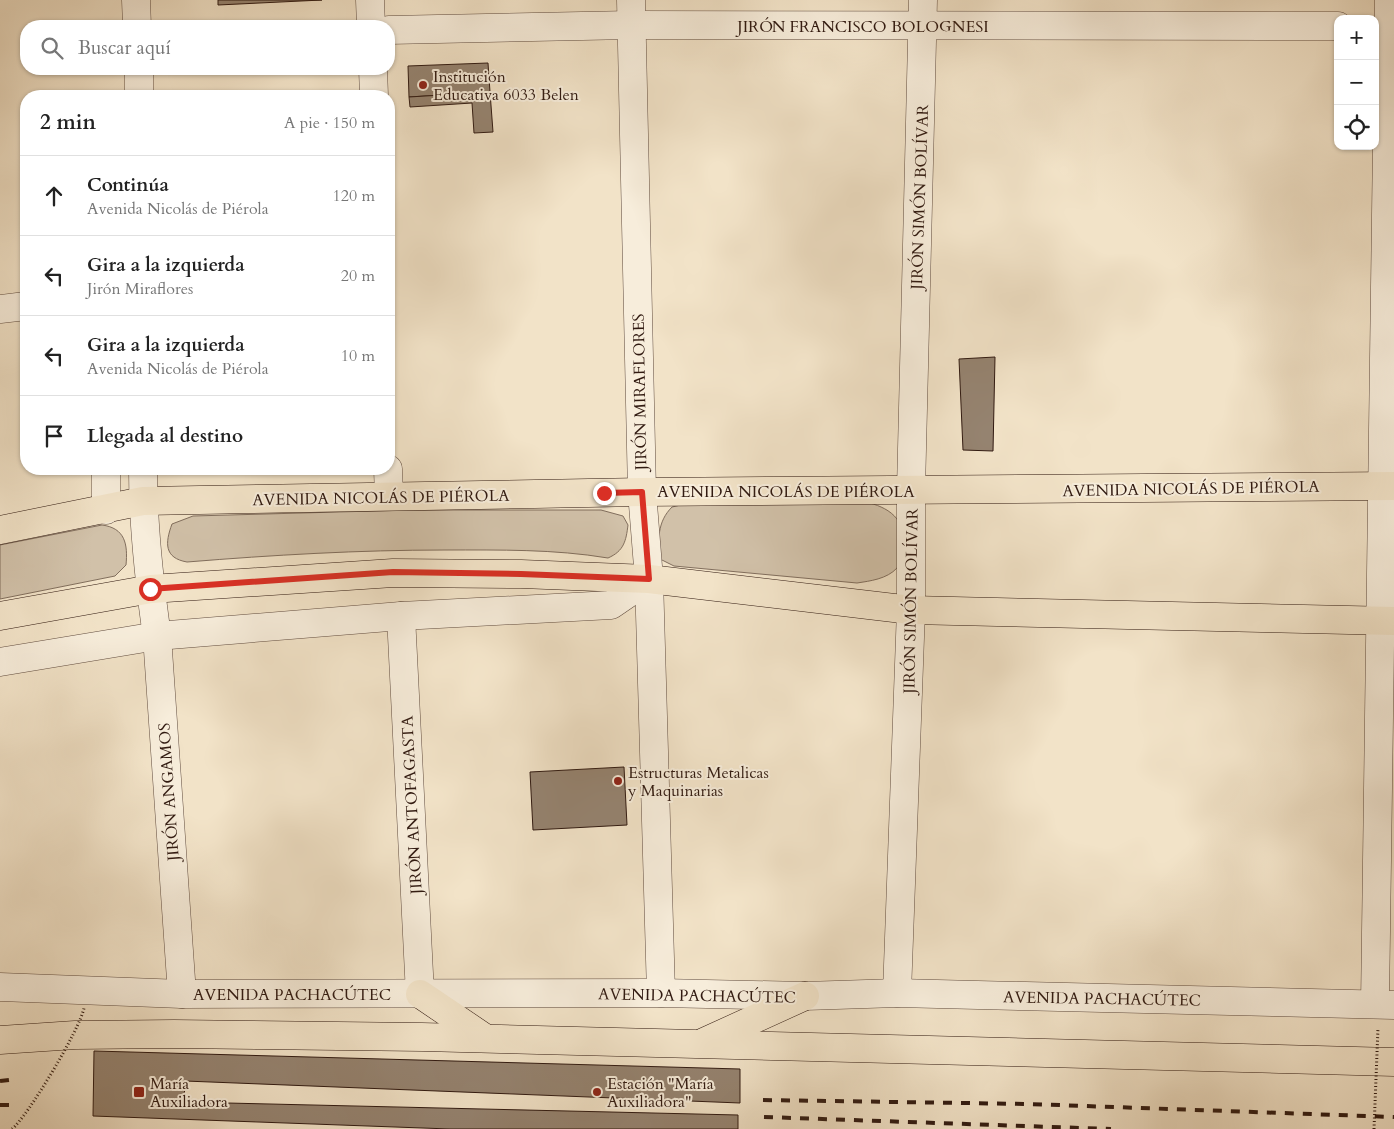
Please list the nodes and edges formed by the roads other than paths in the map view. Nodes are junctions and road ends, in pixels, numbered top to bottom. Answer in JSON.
{"nodes":[{"id":1,"x":136,"y":0,"type":"edge"},
{"id":2,"x":370,"y":0,"type":"edge"},
{"id":3,"x":631,"y":12,"type":"edge"},
{"id":4,"x":924,"y":13,"type":"edge"},
{"id":5,"x":137,"y":20,"type":"edge"},
{"id":6,"x":371,"y":20,"type":"edge"},
{"id":7,"x":1386,"y":20,"type":"edge"},
{"id":8,"x":1334,"y":26,"type":"edge"},
{"id":9,"x":395,"y":30,"type":"edge"},
{"id":10,"x":139,"y":75,"type":"edge"},
{"id":11,"x":373,"y":75,"type":"edge"},
{"id":12,"x":139,"y":90,"type":"edge"},
{"id":13,"x":374,"y":90,"type":"edge"},
{"id":14,"x":20,"y":307,"type":"edge"},
{"id":15,"x":0,"y":309,"type":"edge"},
{"id":16,"x":106,"y":475,"type":"edge"},
{"id":17,"x":143,"y":475,"type":"edge"},
{"id":18,"x":388,"y":475,"type":"edge"},
{"id":19,"x":1388,"y":486,"type":"edge"},
{"id":20,"x":911,"y":490,"type":"junction"},
{"id":21,"x":642,"y":492,"type":"junction"},
{"id":22,"x":390,"y":496,"type":"junction"},
{"id":23,"x":143,"y":501,"type":"junction"},
{"id":24,"x":106,"y":510,"type":"junction"},
{"id":25,"x":0,"y":530,"type":"edge"},
{"id":26,"x":649,"y":579,"type":"junction"},
{"id":27,"x":150,"y":589,"type":"junction"},
{"id":28,"x":911,"y":610,"type":"junction"},
{"id":29,"x":0,"y":616,"type":"edge"},
{"id":30,"x":401,"y":616,"type":"junction"},
{"id":31,"x":1387,"y":621,"type":"edge"},
{"id":32,"x":157,"y":636,"type":"junction"},
{"id":33,"x":0,"y":662,"type":"edge"},
{"id":34,"x":0,"y":987,"type":"edge"},
{"id":35,"x":661,"y":993,"type":"junction"},
{"id":36,"x":897,"y":993,"type":"junction"},
{"id":37,"x":182,"y":994,"type":"junction"},
{"id":38,"x":420,"y":994,"type":"junction"},
{"id":39,"x":805,"y":996,"type":"junction"},
{"id":40,"x":1382,"y":1012,"type":"edge"},
{"id":41,"x":485,"y":1038,"type":"junction"},
{"id":42,"x":6,"y":1039,"type":"edge"},
{"id":43,"x":698,"y":1044,"type":"junction"},
{"id":44,"x":1394,"y":1062,"type":"edge"}],
"edges":[{"from":1,"to":5,"type":"street"},
{"from":2,"to":6,"type":"street"},
{"from":3,"to":4,"type":"street","name":"JIRÓN FRANCISCO BOLOGNESI"},
{"from":3,"to":9,"type":"street","name":"JIRÓN FRANCISCO BOLOGNESI"},
{"from":3,"to":21,"type":"street","name":"JIRÓN MIRAFLORES"},
{"from":4,"to":8,"type":"street","name":"JIRÓN FRANCISCO BOLOGNESI"},
{"from":4,"to":20,"type":"street","name":"JIRÓN SIMÓN BOLÍVAR"},
{"from":7,"to":19,"type":"street"},
{"from":10,"to":12,"type":"street"},
{"from":11,"to":13,"type":"street"},
{"from":14,"to":15,"type":"street"},
{"from":16,"to":24,"type":"street"},
{"from":17,"to":23,"type":"street","name":"JIRÓN ANGAMOS"},
{"from":18,"to":22,"type":"street"},
{"from":19,"to":20,"type":"main road","name":"AVENIDA NICOLÁS DE PIÉROLA"},
{"from":19,"to":31,"type":"street"},
{"from":20,"to":21,"type":"main road","name":"AVENIDA NICOLÁS DE PIÉROLA"},
{"from":20,"to":28,"type":"street","name":"JIRÓN SIMÓN BOLÍVAR"},
{"from":21,"to":22,"type":"main road","name":"AVENIDA NICOLÁS DE PIÉROLA"},
{"from":21,"to":26,"type":"street","name":"JIRÓN MIRAFLORES"},
{"from":22,"to":23,"type":"main road","name":"AVENIDA NICOLÁS DE PIÉROLA"},
{"from":23,"to":24,"type":"main road","name":"AVENIDA NICOLÁS DE PIÉROLA"},
{"from":23,"to":27,"type":"street","name":"JIRÓN ANGAMOS"},
{"from":24,"to":25,"type":"main road","name":"AVENIDA NICOLÁS DE PIÉROLA"},
{"from":26,"to":27,"type":"main road"},
{"from":26,"to":28,"type":"main road"},
{"from":26,"to":30,"type":"street"},
{"from":26,"to":35,"type":"street","name":"JIRÓN MIRAFLORES"},
{"from":27,"to":29,"type":"main road"},
{"from":27,"to":32,"type":"street","name":"JIRÓN ANGAMOS"},
{"from":28,"to":31,"type":"main road"},
{"from":28,"to":36,"type":"street","name":"JIRÓN SIMÓN BOLÍVAR"},
{"from":30,"to":32,"type":"street"},
{"from":30,"to":38,"type":"street","name":"JIRÓN ANTOFAGASTA"},
{"from":31,"to":40,"type":"street"},
{"from":32,"to":33,"type":"street"},
{"from":32,"to":37,"type":"street","name":"JIRÓN ANGAMOS"},
{"from":34,"to":37,"type":"street","name":"AVENIDA PACHACÚTEC"},
{"from":35,"to":38,"type":"street","name":"AVENIDA PACHACÚTEC"},
{"from":35,"to":39,"type":"street","name":"AVENIDA PACHACÚTEC"},
{"from":36,"to":39,"type":"street","name":"AVENIDA PACHACÚTEC"},
{"from":36,"to":40,"type":"street","name":"AVENIDA PACHACÚTEC"},
{"from":37,"to":38,"type":"street","name":"AVENIDA PACHACÚTEC"},
{"from":38,"to":41,"type":"main road"},
{"from":39,"to":43,"type":"main road"},
{"from":41,"to":42,"type":"main road"},
{"from":41,"to":43,"type":"main road"},
{"from":43,"to":44,"type":"main road"}]}
